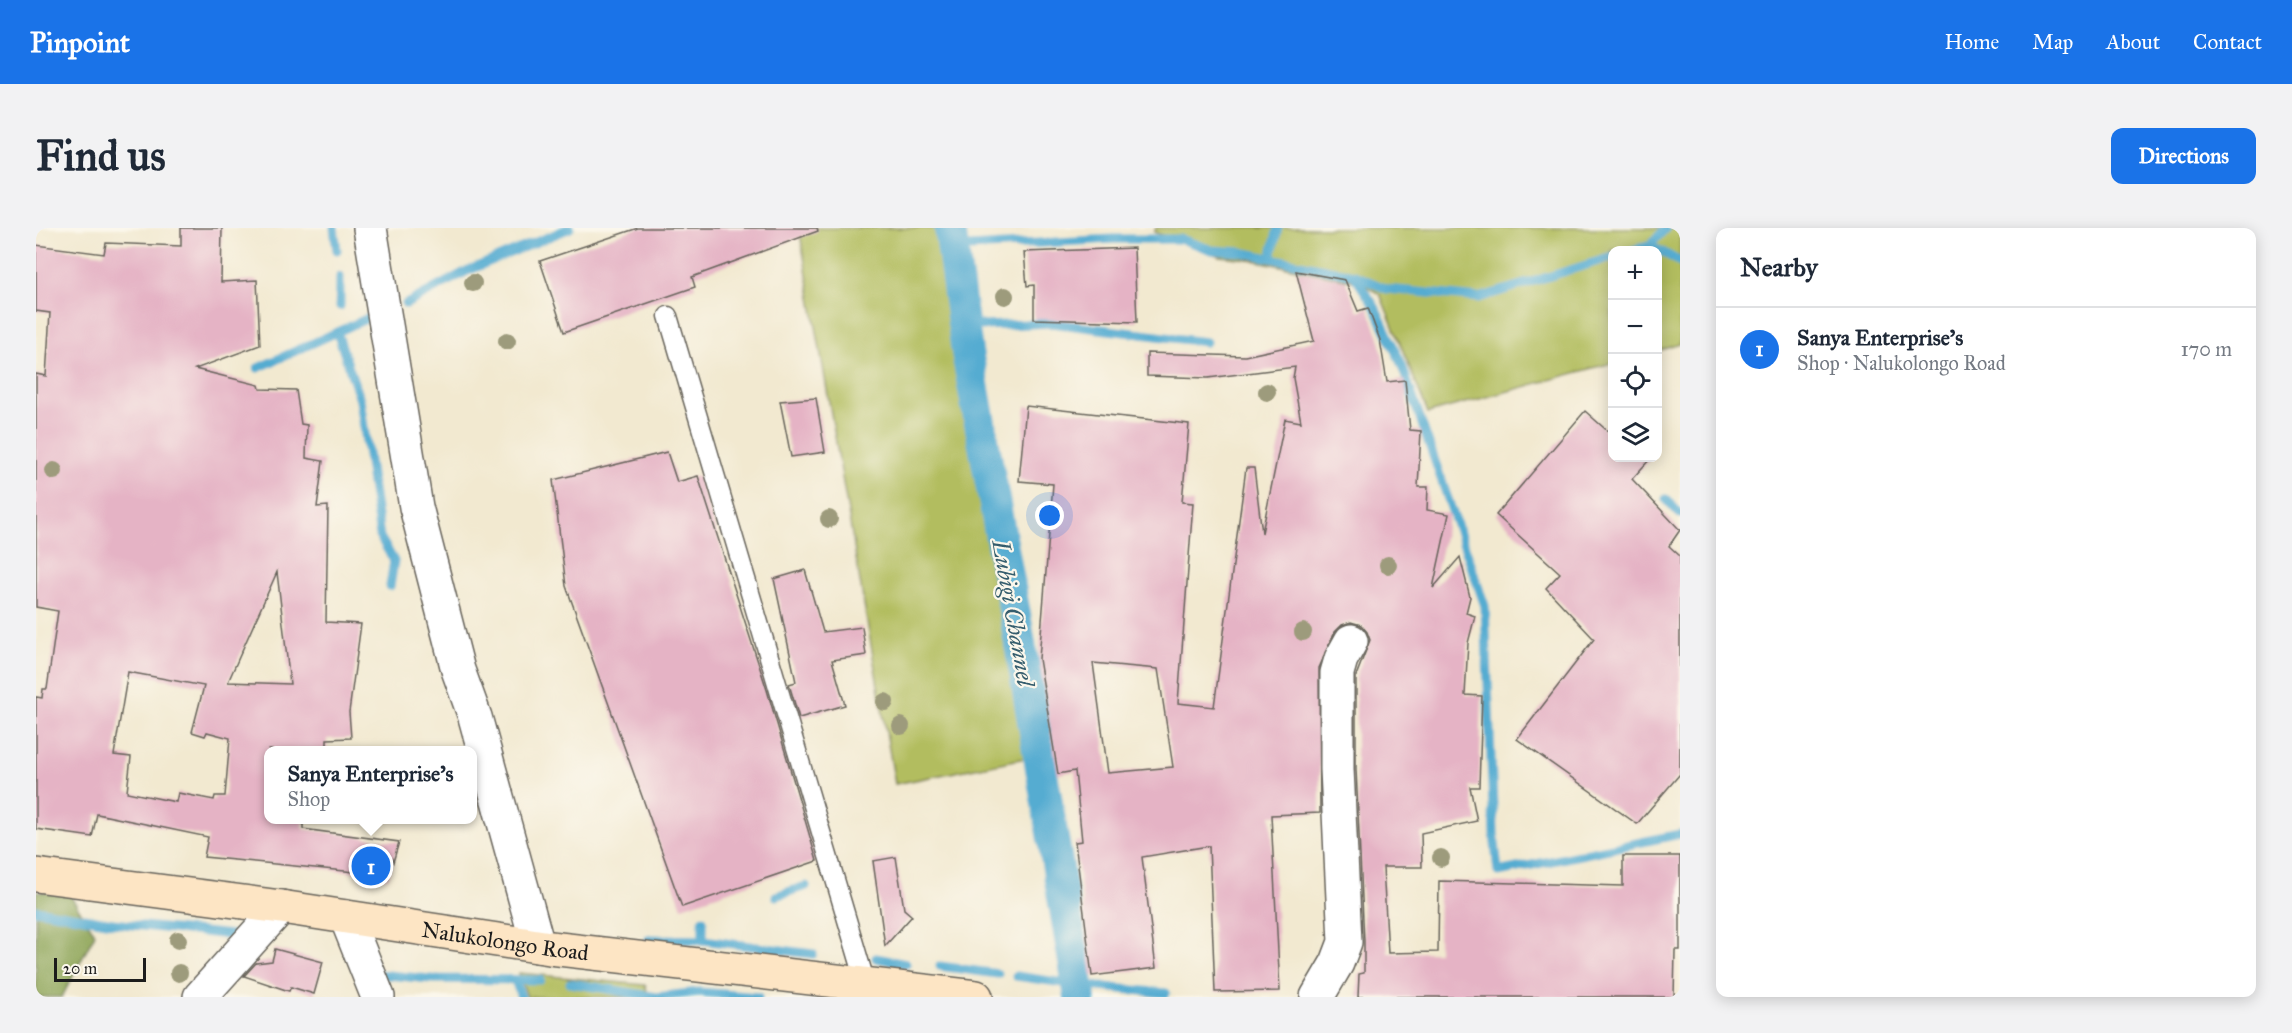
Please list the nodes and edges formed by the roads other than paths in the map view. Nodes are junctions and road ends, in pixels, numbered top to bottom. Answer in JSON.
{"nodes":[{"id":1,"x":370,"y":228,"type":"edge"},
{"id":2,"x":668,"y":316,"type":"dead end"},
{"id":3,"x":1352,"y":641,"type":"dead end"},
{"id":4,"x":36,"y":875,"type":"edge"},
{"id":5,"x":281,"y":908,"type":"junction"},
{"id":6,"x":346,"y":917,"type":"junction"},
{"id":7,"x":538,"y":946,"type":"junction"},
{"id":8,"x":866,"y":984,"type":"junction"},
{"id":9,"x":907,"y":993,"type":"edge"},
{"id":10,"x":200,"y":997,"type":"edge"},
{"id":11,"x":378,"y":997,"type":"edge"},
{"id":12,"x":976,"y":997,"type":"edge"},
{"id":13,"x":1317,"y":997,"type":"edge"}],
"edges":[{"from":1,"to":7,"type":"street"},
{"from":2,"to":8,"type":"lane"},
{"from":3,"to":13,"type":"street"},
{"from":4,"to":5,"type":"street","name":"Nalukolongo Road"},
{"from":5,"to":6,"type":"street","name":"Nalukolongo Road"},
{"from":5,"to":10,"type":"street"},
{"from":6,"to":7,"type":"street","name":"Nalukolongo Road"},
{"from":6,"to":11,"type":"street"},
{"from":7,"to":8,"type":"street","name":"Nalukolongo Road"},
{"from":8,"to":9,"type":"street","name":"Nalukolongo Road"},
{"from":9,"to":12,"type":"street","name":"Nalukolongo Road"}]}
